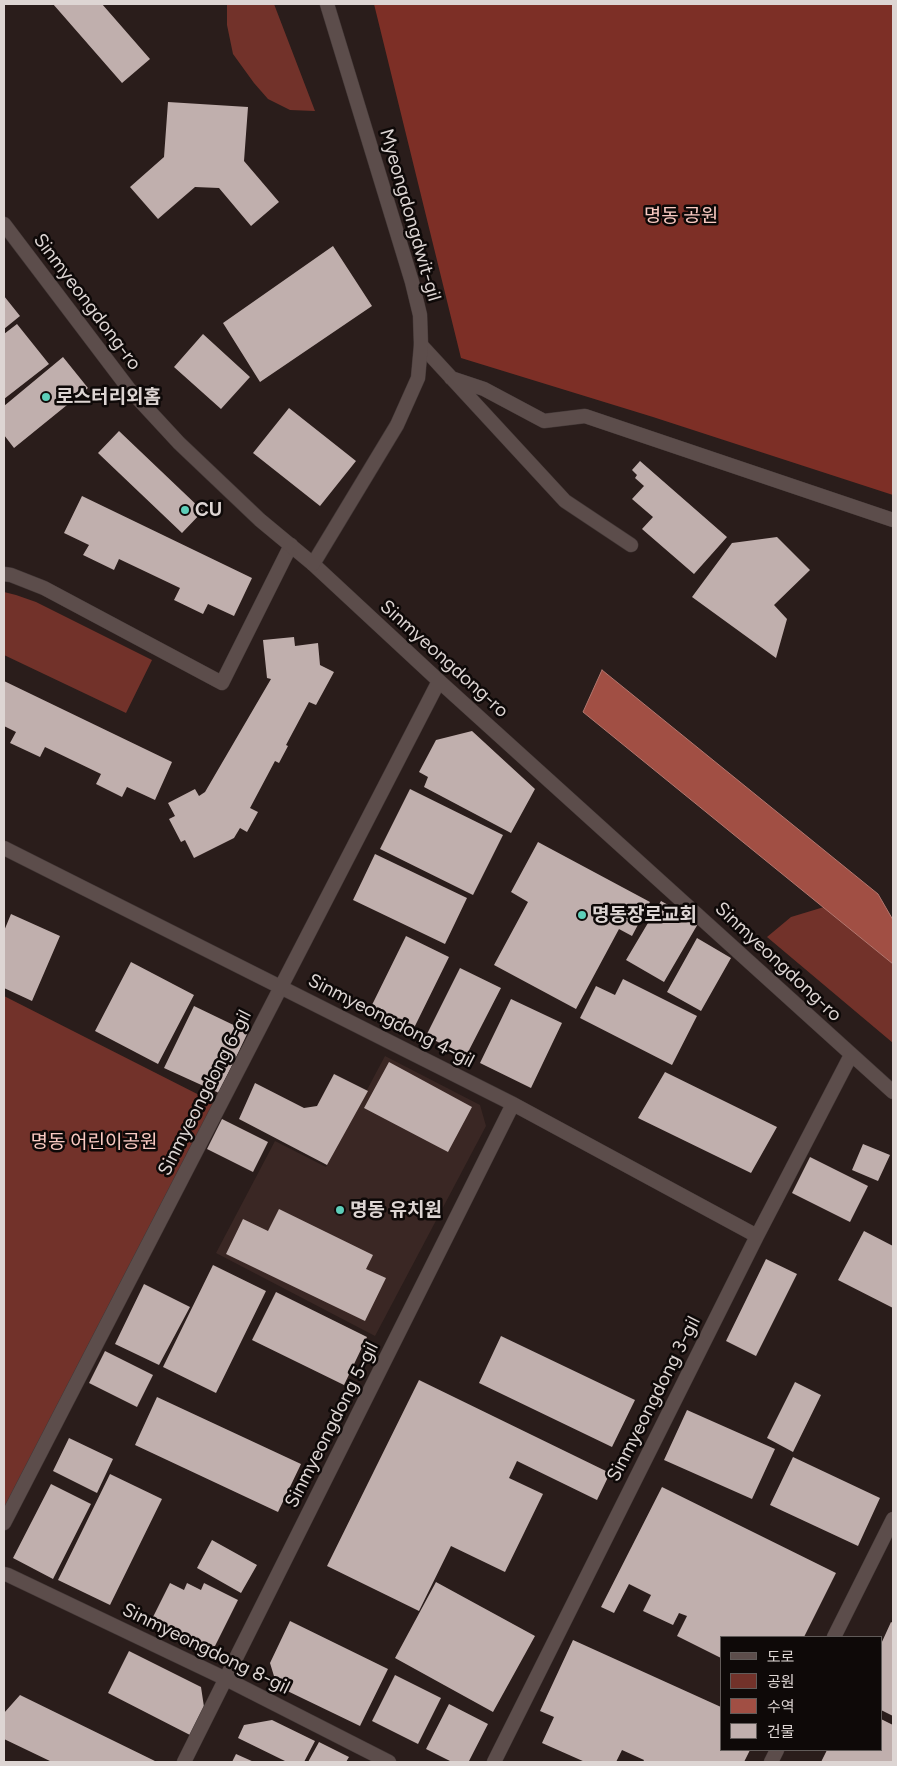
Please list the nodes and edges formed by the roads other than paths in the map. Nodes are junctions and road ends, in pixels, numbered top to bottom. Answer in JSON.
{"nodes":[{"id":1,"x":327,"y":4,"type":"edge"},
{"id":2,"x":4,"y":224,"type":"edge"},
{"id":3,"x":422,"y":346,"type":"junction"},
{"id":4,"x":452,"y":378,"type":"junction"},
{"id":5,"x":893,"y":520,"type":"edge"},
{"id":6,"x":291,"y":545,"type":"junction"},
{"id":7,"x":631,"y":545,"type":"dead end"},
{"id":8,"x":313,"y":564,"type":"junction"},
{"id":9,"x":4,"y":574,"type":"edge"},
{"id":10,"x":439,"y":681,"type":"junction"},
{"id":11,"x":4,"y":848,"type":"edge"},
{"id":12,"x":281,"y":987,"type":"junction"},
{"id":13,"x":851,"y":1055,"type":"junction"},
{"id":14,"x":893,"y":1092,"type":"edge"},
{"id":15,"x":512,"y":1104,"type":"junction"},
{"id":16,"x":757,"y":1236,"type":"junction"},
{"id":17,"x":893,"y":1519,"type":"edge"},
{"id":18,"x":4,"y":1523,"type":"edge"},
{"id":19,"x":4,"y":1574,"type":"edge"},
{"id":20,"x":834,"y":1636,"type":"edge"},
{"id":21,"x":226,"y":1678,"type":"junction"},
{"id":22,"x":184,"y":1762,"type":"edge"},
{"id":23,"x":389,"y":1762,"type":"edge"},
{"id":24,"x":494,"y":1762,"type":"edge"}],
"edges":[{"from":1,"to":3,"type":"street","name":"Myeongdongdwit-gil"},
{"from":2,"to":6,"type":"street","name":"Sinmyeongdong-ro"},
{"from":3,"to":4,"type":"street"},
{"from":3,"to":8,"type":"street","name":"Myeongdongdwit-gil"},
{"from":4,"to":5,"type":"street"},
{"from":4,"to":7,"type":"street"},
{"from":6,"to":8,"type":"street","name":"Sinmyeongdong-ro"},
{"from":6,"to":9,"type":"street"},
{"from":8,"to":10,"type":"street","name":"Sinmyeongdong-ro"},
{"from":10,"to":12,"type":"street","name":"Sinmyeongdong 6-gil"},
{"from":10,"to":13,"type":"street","name":"Sinmyeongdong-ro"},
{"from":11,"to":12,"type":"street","name":"Sinmyeongdong 4-gil"},
{"from":12,"to":15,"type":"street","name":"Sinmyeongdong 4-gil"},
{"from":12,"to":18,"type":"street","name":"Sinmyeongdong 6-gil"},
{"from":13,"to":14,"type":"street","name":"Sinmyeongdong-ro"},
{"from":13,"to":16,"type":"street","name":"Sinmyeongdong 3-gil"},
{"from":15,"to":16,"type":"street","name":"Sinmyeongdong 4-gil"},
{"from":15,"to":21,"type":"street","name":"Sinmyeongdong 5-gil"},
{"from":16,"to":24,"type":"street","name":"Sinmyeongdong 3-gil"},
{"from":17,"to":20,"type":"street"},
{"from":19,"to":21,"type":"street","name":"Sinmyeongdong 8-gil"},
{"from":21,"to":22,"type":"street","name":"Sinmyeongdong 5-gil"},
{"from":21,"to":23,"type":"street","name":"Sinmyeongdong 8-gil"}]}
